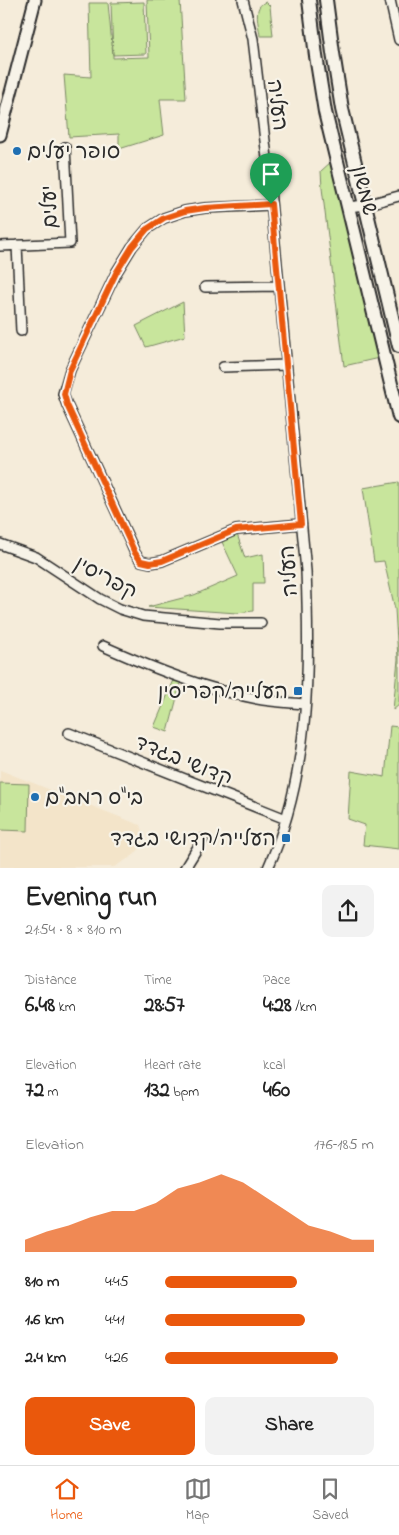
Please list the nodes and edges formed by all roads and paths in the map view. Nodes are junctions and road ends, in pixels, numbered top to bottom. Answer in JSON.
{"nodes":[{"id":1,"x":29,"y":0,"type":"edge"},
{"id":2,"x":35,"y":0,"type":"edge"},
{"id":3,"x":309,"y":0,"type":"edge"},
{"id":4,"x":326,"y":0,"type":"edge"},
{"id":5,"x":390,"y":0,"type":"edge"},
{"id":6,"x":245,"y":1,"type":"edge"},
{"id":7,"x":399,"y":40,"type":"edge"},
{"id":8,"x":0,"y":111,"type":"edge"},
{"id":9,"x":0,"y":135,"type":"edge"},
{"id":10,"x":65,"y":148,"type":"dead end"},
{"id":11,"x":399,"y":196,"type":"edge"},
{"id":12,"x":271,"y":204,"type":"junction"},
{"id":13,"x":365,"y":204,"type":"junction"},
{"id":14,"x":348,"y":207,"type":"junction"},
{"id":15,"x":0,"y":246,"type":"edge"},
{"id":16,"x":17,"y":246,"type":"junction"},
{"id":17,"x":278,"y":286,"type":"junction"},
{"id":18,"x":205,"y":287,"type":"dead end"},
{"id":19,"x":21,"y":331,"type":"dead end"},
{"id":20,"x":399,"y":346,"type":"edge"},
{"id":21,"x":286,"y":365,"type":"junction"},
{"id":22,"x":224,"y":367,"type":"dead end"},
{"id":23,"x":399,"y":417,"type":"edge"},
{"id":24,"x":301,"y":524,"type":"junction"},
{"id":25,"x":0,"y":544,"type":"edge"},
{"id":26,"x":261,"y":622,"type":"dead end"},
{"id":27,"x":103,"y":646,"type":"dead end"},
{"id":28,"x":305,"y":704,"type":"junction"},
{"id":29,"x":69,"y":733,"type":"dead end"},
{"id":30,"x":286,"y":820,"type":"junction"},
{"id":31,"x":203,"y":840,"type":"dead end"},
{"id":32,"x":185,"y":868,"type":"edge"},
{"id":33,"x":268,"y":868,"type":"edge"}],
"edges":[{"from":1,"to":8,"type":"street"},
{"from":2,"to":9,"type":"street"},
{"from":3,"to":14,"type":"main road","name":"שמשון"},
{"from":4,"to":13,"type":"main road","name":"שמשון"},
{"from":5,"to":7,"type":"street"},
{"from":6,"to":12,"type":"street","name":"העליה"},
{"from":10,"to":16,"type":"street","name":"יעלים"},
{"from":11,"to":13,"type":"street"},
{"from":12,"to":17,"type":"street","name":"העליה"},
{"from":12,"to":24,"type":"street"},
{"from":13,"to":14,"type":"street"},
{"from":13,"to":20,"type":"main road","name":"שמשון"},
{"from":14,"to":23,"type":"main road","name":"שמשון"},
{"from":15,"to":16,"type":"street","name":"יעלים"},
{"from":16,"to":19,"type":"street","name":"יעלים"},
{"from":17,"to":18,"type":"street"},
{"from":17,"to":21,"type":"street","name":"העליה"},
{"from":21,"to":22,"type":"street"},
{"from":21,"to":24,"type":"street","name":"העליה"},
{"from":24,"to":28,"type":"street","name":"העליה"},
{"from":25,"to":26,"type":"street","name":"קפריסין"},
{"from":27,"to":28,"type":"street"},
{"from":28,"to":30,"type":"street","name":"העליה"},
{"from":29,"to":30,"type":"street","name":"קדושי בגדד"},
{"from":30,"to":33,"type":"street","name":"העליה"},
{"from":31,"to":32,"type":"street"}]}
